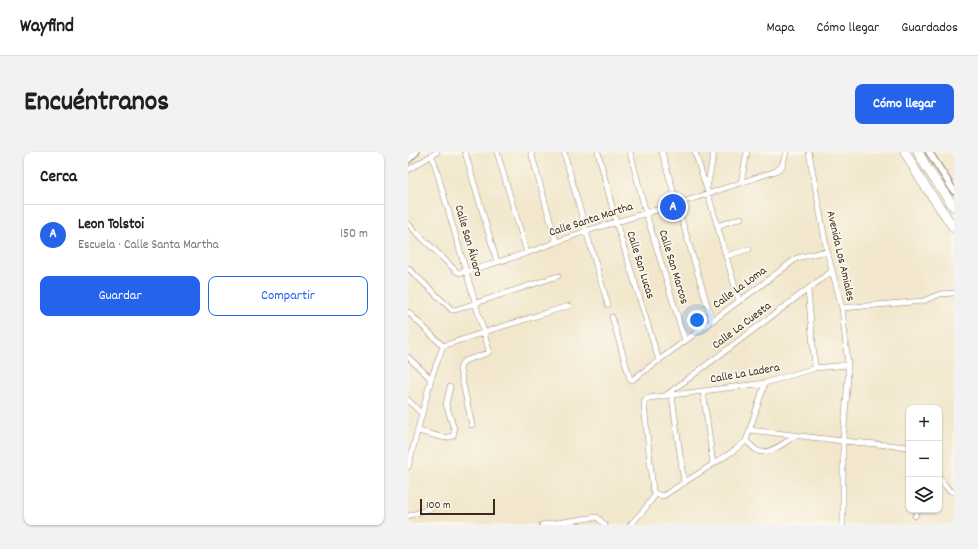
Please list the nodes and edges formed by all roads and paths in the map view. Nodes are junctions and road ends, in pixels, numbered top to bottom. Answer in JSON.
{"nodes":[{"id":1,"x":416,"y":152,"type":"edge"},
{"id":2,"x":465,"y":152,"type":"edge"},
{"id":3,"x":497,"y":152,"type":"edge"},
{"id":4,"x":531,"y":152,"type":"edge"},
{"id":5,"x":564,"y":152,"type":"edge"},
{"id":6,"x":598,"y":152,"type":"edge"},
{"id":7,"x":630,"y":152,"type":"edge"},
{"id":8,"x":662,"y":152,"type":"edge"},
{"id":9,"x":695,"y":152,"type":"edge"},
{"id":10,"x":714,"y":152,"type":"edge"},
{"id":11,"x":747,"y":152,"type":"edge"},
{"id":12,"x":786,"y":152,"type":"edge"},
{"id":13,"x":809,"y":152,"type":"edge"},
{"id":14,"x":899,"y":152,"type":"edge"},
{"id":15,"x":905,"y":152,"type":"edge"},
{"id":16,"x":918,"y":152,"type":"edge"},
{"id":17,"x":929,"y":152,"type":"edge"},
{"id":18,"x":932,"y":152,"type":"edge"},
{"id":19,"x":434,"y":154,"type":"edge"},
{"id":20,"x":408,"y":160,"type":"edge"},
{"id":21,"x":408,"y":170,"type":"edge"},
{"id":22,"x":921,"y":180,"type":"junction"},
{"id":23,"x":741,"y":183,"type":"junction"},
{"id":24,"x":954,"y":186,"type":"edge"},
{"id":25,"x":954,"y":191,"type":"edge"},
{"id":26,"x":708,"y":192,"type":"junction"},
{"id":27,"x":677,"y":204,"type":"junction"},
{"id":28,"x":954,"y":208,"type":"edge"},
{"id":29,"x":646,"y":214,"type":"junction"},
{"id":30,"x":742,"y":218,"type":"dead end"},
{"id":31,"x":616,"y":222,"type":"junction"},
{"id":32,"x":408,"y":224,"type":"edge"},
{"id":33,"x":717,"y":226,"type":"junction"},
{"id":34,"x":954,"y":228,"type":"edge"},
{"id":35,"x":586,"y":231,"type":"junction"},
{"id":36,"x":556,"y":241,"type":"junction"},
{"id":37,"x":749,"y":249,"type":"dead end"},
{"id":38,"x":827,"y":251,"type":"junction"},
{"id":39,"x":527,"y":253,"type":"junction"},
{"id":40,"x":726,"y":256,"type":"junction"},
{"id":41,"x":497,"y":262,"type":"junction"},
{"id":42,"x":408,"y":268,"type":"edge"},
{"id":43,"x":832,"y":271,"type":"junction"},
{"id":44,"x":466,"y":272,"type":"junction"},
{"id":45,"x":558,"y":276,"type":"dead end"},
{"id":46,"x":808,"y":290,"type":"junction"},
{"id":47,"x":954,"y":293,"type":"edge"},
{"id":48,"x":739,"y":301,"type":"junction"},
{"id":49,"x":475,"y":303,"type":"junction"},
{"id":50,"x":568,"y":306,"type":"dead end"},
{"id":51,"x":608,"y":306,"type":"dead end"},
{"id":52,"x":842,"y":308,"type":"junction"},
{"id":53,"x":408,"y":312,"type":"edge"},
{"id":54,"x":612,"y":318,"type":"dead end"},
{"id":55,"x":712,"y":321,"type":"junction"},
{"id":56,"x":484,"y":332,"type":"junction"},
{"id":57,"x":685,"y":341,"type":"junction"},
{"id":58,"x":443,"y":346,"type":"junction"},
{"id":59,"x":408,"y":357,"type":"edge"},
{"id":60,"x":659,"y":361,"type":"junction"},
{"id":61,"x":848,"y":365,"type":"junction"},
{"id":62,"x":815,"y":368,"type":"junction"},
{"id":63,"x":431,"y":379,"type":"junction"},
{"id":64,"x":765,"y":383,"type":"junction"},
{"id":65,"x":450,"y":387,"type":"dead end"},
{"id":66,"x":702,"y":392,"type":"junction"},
{"id":67,"x":672,"y":396,"type":"junction"},
{"id":68,"x":664,"y":397,"type":"junction"},
{"id":69,"x":408,"y":400,"type":"edge"},
{"id":70,"x":422,"y":414,"type":"junction"},
{"id":71,"x":472,"y":425,"type":"dead end"},
{"id":72,"x":750,"y":430,"type":"junction"},
{"id":73,"x":418,"y":431,"type":"junction"},
{"id":74,"x":795,"y":436,"type":"junction"},
{"id":75,"x":746,"y":441,"type":"junction"},
{"id":76,"x":843,"y":441,"type":"junction"},
{"id":77,"x":408,"y":443,"type":"edge"},
{"id":78,"x":906,"y":447,"type":"edge"},
{"id":79,"x":413,"y":448,"type":"junction"},
{"id":80,"x":713,"y":464,"type":"junction"},
{"id":81,"x":408,"y":467,"type":"edge"},
{"id":82,"x":942,"y":482,"type":"edge"},
{"id":83,"x":684,"y":483,"type":"junction"},
{"id":84,"x":954,"y":492,"type":"edge"},
{"id":85,"x":656,"y":494,"type":"junction"},
{"id":86,"x":432,"y":508,"type":"dead end"},
{"id":87,"x":916,"y":513,"type":"edge"},
{"id":88,"x":408,"y":516,"type":"edge"},
{"id":89,"x":915,"y":516,"type":"dead end"},
{"id":90,"x":562,"y":524,"type":"edge"},
{"id":91,"x":542,"y":525,"type":"edge"},
{"id":92,"x":605,"y":525,"type":"edge"},
{"id":93,"x":630,"y":525,"type":"edge"},
{"id":94,"x":843,"y":525,"type":"edge"}],
"edges":[{"from":1,"to":20,"type":"street"},
{"from":2,"to":41,"type":"street"},
{"from":3,"to":39,"type":"street"},
{"from":4,"to":36,"type":"street"},
{"from":5,"to":35,"type":"street"},
{"from":6,"to":31,"type":"street","name":"Calle San Lucas"},
{"from":7,"to":29,"type":"street","name":"Calle San Marcos"},
{"from":8,"to":27,"type":"street"},
{"from":9,"to":26,"type":"street"},
{"from":10,"to":26,"type":"street"},
{"from":11,"to":23,"type":"street"},
{"from":12,"to":23,"type":"street","name":"Calle Santa Martha"},
{"from":13,"to":38,"type":"street","name":"Avenida Los Amiales"},
{"from":14,"to":22,"type":"highway"},
{"from":15,"to":22,"type":"highway"},
{"from":16,"to":28,"type":"highway"},
{"from":17,"to":25,"type":"street"},
{"from":18,"to":24,"type":"street"},
{"from":19,"to":21,"type":"street"},
{"from":19,"to":44,"type":"street","name":"Calle San Álvaro"},
{"from":22,"to":34,"type":"highway"},
{"from":23,"to":26,"type":"street","name":"Calle Santa Martha"},
{"from":26,"to":27,"type":"street","name":"Calle Santa Martha"},
{"from":26,"to":33,"type":"street"},
{"from":27,"to":29,"type":"street","name":"Calle Santa Martha"},
{"from":27,"to":55,"type":"street"},
{"from":29,"to":31,"type":"street","name":"Calle Santa Martha"},
{"from":29,"to":57,"type":"street","name":"Calle San Marcos"},
{"from":30,"to":33,"type":"street"},
{"from":31,"to":35,"type":"street","name":"Calle Santa Martha"},
{"from":31,"to":60,"type":"street","name":"Calle San Lucas"},
{"from":32,"to":44,"type":"street"},
{"from":33,"to":40,"type":"street"},
{"from":35,"to":36,"type":"street","name":"Calle Santa Martha"},
{"from":35,"to":51,"type":"street"},
{"from":36,"to":39,"type":"street","name":"Calle Santa Martha"},
{"from":37,"to":40,"type":"street"},
{"from":38,"to":43,"type":"street","name":"Avenida Los Amiales"},
{"from":38,"to":48,"type":"street","name":"Calle La Loma"},
{"from":39,"to":41,"type":"street","name":"Calle Santa Martha"},
{"from":40,"to":48,"type":"street"},
{"from":41,"to":44,"type":"street","name":"Calle Santa Martha"},
{"from":42,"to":49,"type":"street"},
{"from":43,"to":46,"type":"street","name":"Calle La Cuesta"},
{"from":43,"to":52,"type":"street","name":"Avenida Los Amiales"},
{"from":44,"to":49,"type":"street","name":"Calle San Álvaro"},
{"from":45,"to":49,"type":"street"},
{"from":46,"to":62,"type":"street"},
{"from":46,"to":68,"type":"street","name":"Calle La Cuesta"},
{"from":47,"to":52,"type":"street"},
{"from":48,"to":55,"type":"street","name":"Calle La Loma"},
{"from":49,"to":56,"type":"street","name":"Calle San Álvaro"},
{"from":50,"to":56,"type":"street"},
{"from":52,"to":61,"type":"street","name":"Avenida Los Amiales"},
{"from":53,"to":58,"type":"street"},
{"from":54,"to":60,"type":"street","name":"Calle La Loma"},
{"from":55,"to":57,"type":"street","name":"Calle La Loma"},
{"from":56,"to":58,"type":"street"},
{"from":56,"to":71,"type":"street","name":"Calle San Álvaro"},
{"from":57,"to":60,"type":"street","name":"Calle La Loma"},
{"from":58,"to":63,"type":"street"},
{"from":59,"to":63,"type":"street"},
{"from":61,"to":62,"type":"street","name":"Calle La Ladera"},
{"from":61,"to":76,"type":"street","name":"Avenida Los Amiales"},
{"from":62,"to":64,"type":"street","name":"Calle La Ladera"},
{"from":63,"to":70,"type":"street"},
{"from":64,"to":66,"type":"street","name":"Calle La Ladera"},
{"from":64,"to":72,"type":"street"},
{"from":65,"to":73,"type":"street"},
{"from":66,"to":67,"type":"street","name":"Calle La Ladera"},
{"from":66,"to":80,"type":"street"},
{"from":67,"to":68,"type":"street","name":"Calle La Ladera"},
{"from":67,"to":83,"type":"street"},
{"from":68,"to":85,"type":"street","name":"Calle La Ladera"},
{"from":69,"to":70,"type":"street"},
{"from":70,"to":73,"type":"street"},
{"from":72,"to":74,"type":"street"},
{"from":72,"to":75,"type":"street"},
{"from":73,"to":79,"type":"street"},
{"from":74,"to":75,"type":"street"},
{"from":74,"to":76,"type":"street"},
{"from":75,"to":80,"type":"street"},
{"from":76,"to":78,"type":"street"},
{"from":76,"to":94,"type":"street","name":"Avenida Los Amiales"},
{"from":77,"to":79,"type":"street"},
{"from":79,"to":81,"type":"street"},
{"from":80,"to":83,"type":"street"},
{"from":82,"to":84,"type":"street"},
{"from":83,"to":85,"type":"street"},
{"from":85,"to":93,"type":"street"},
{"from":86,"to":88,"type":"street"},
{"from":87,"to":89,"type":"street"},
{"from":90,"to":91,"type":"street"},
{"from":90,"to":92,"type":"street"}]}
